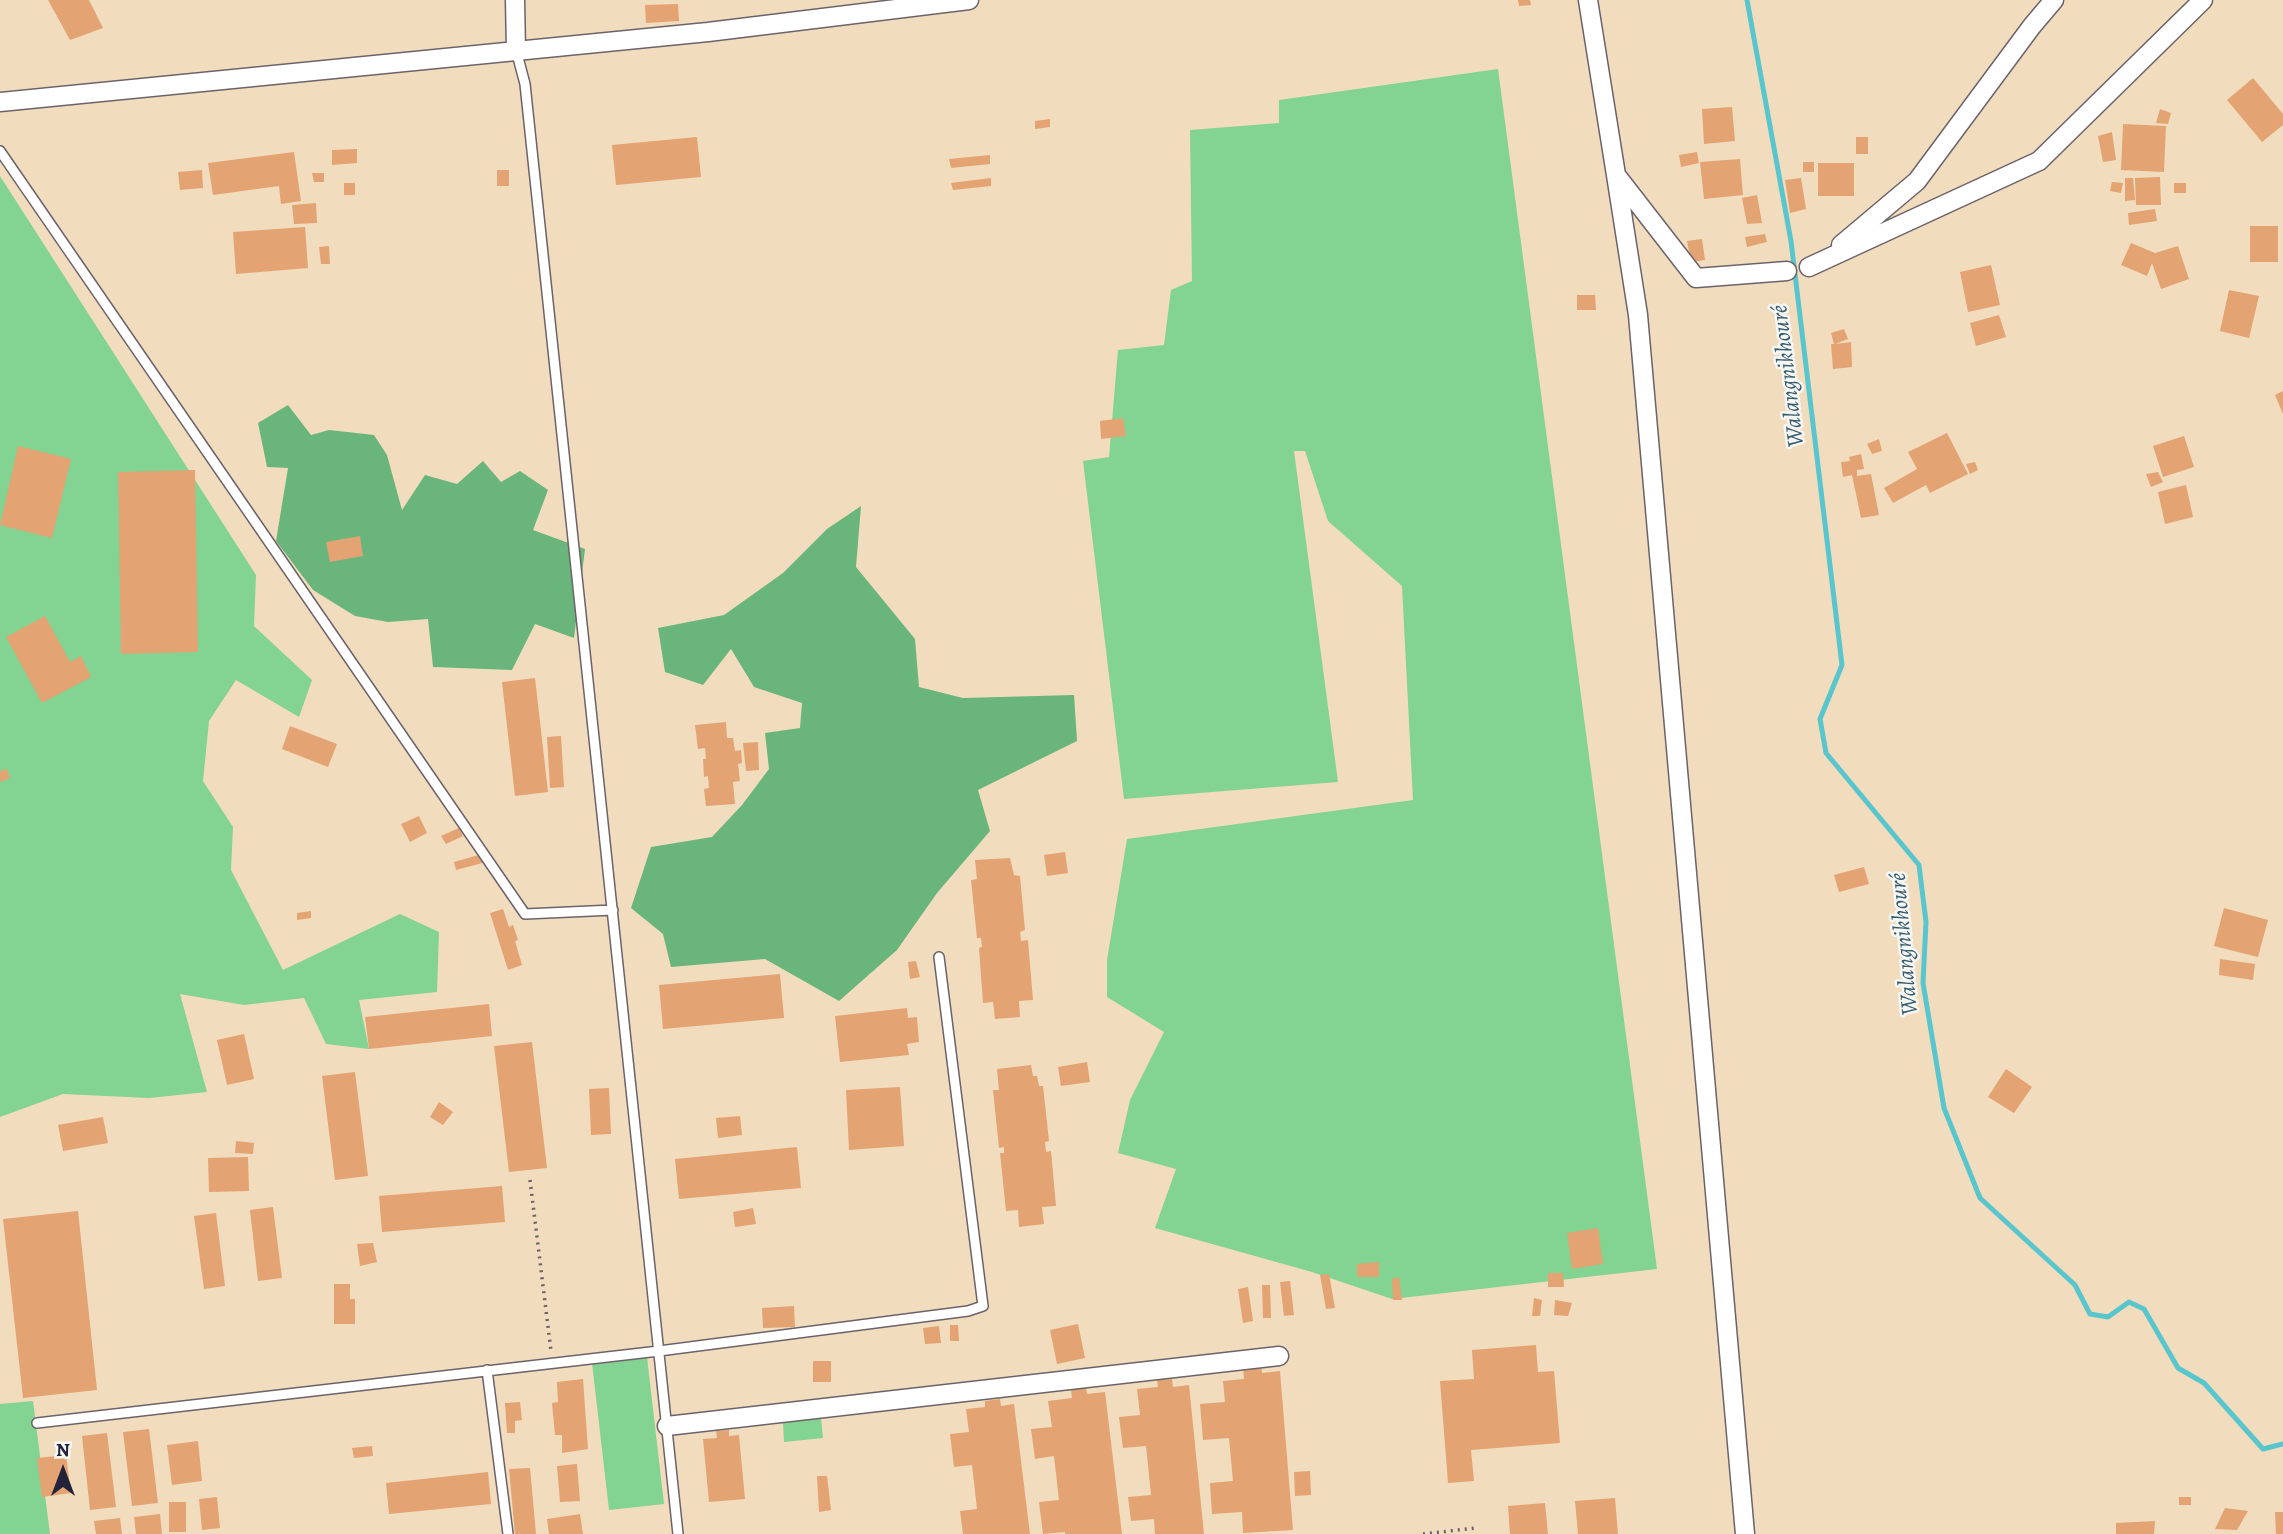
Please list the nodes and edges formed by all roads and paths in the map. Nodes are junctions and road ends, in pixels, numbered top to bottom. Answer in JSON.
{"nodes":[{"id":1,"x":515,"y":0,"type":"edge"},
{"id":2,"x":969,"y":0,"type":"edge"},
{"id":3,"x":1588,"y":0,"type":"edge"},
{"id":4,"x":2035,"y":0,"type":"edge"},
{"id":5,"x":2054,"y":0,"type":"edge"},
{"id":6,"x":2203,"y":0,"type":"edge"},
{"id":7,"x":2032,"y":26,"type":"junction"},
{"id":8,"x":516,"y":50,"type":"junction"},
{"id":9,"x":0,"y":102,"type":"edge"},
{"id":10,"x":0,"y":151,"type":"edge"},
{"id":11,"x":1616,"y":175,"type":"junction"},
{"id":12,"x":1787,"y":271,"type":"dead end"},
{"id":13,"x":613,"y":910,"type":"junction"},
{"id":14,"x":939,"y":957,"type":"dead end"},
{"id":15,"x":530,"y":1181,"type":"dead end"},
{"id":16,"x":659,"y":1351,"type":"junction"},
{"id":17,"x":1279,"y":1356,"type":"dead end"},
{"id":18,"x":552,"y":1363,"type":"junction"},
{"id":19,"x":487,"y":1370,"type":"junction"},
{"id":20,"x":37,"y":1423,"type":"dead end"},
{"id":21,"x":667,"y":1426,"type":"junction"},
{"id":22,"x":1476,"y":1528,"type":"dead end"},
{"id":23,"x":508,"y":1534,"type":"edge"},
{"id":24,"x":678,"y":1534,"type":"edge"},
{"id":25,"x":1423,"y":1534,"type":"edge"},
{"id":26,"x":1745,"y":1534,"type":"edge"}],
"edges":[{"from":1,"to":8,"type":"street"},
{"from":2,"to":8,"type":"street"},
{"from":3,"to":11,"type":"street"},
{"from":4,"to":7,"type":"street"},
{"from":5,"to":7,"type":"street"},
{"from":6,"to":7,"type":"street"},
{"from":8,"to":9,"type":"street"},
{"from":8,"to":13,"type":"lane"},
{"from":10,"to":13,"type":"lane"},
{"from":11,"to":12,"type":"street"},
{"from":11,"to":26,"type":"street"},
{"from":13,"to":16,"type":"lane"},
{"from":14,"to":16,"type":"lane"},
{"from":15,"to":18,"type":"path"},
{"from":16,"to":18,"type":"lane"},
{"from":16,"to":21,"type":"lane"},
{"from":17,"to":21,"type":"street"},
{"from":18,"to":19,"type":"lane"},
{"from":19,"to":20,"type":"lane"},
{"from":19,"to":23,"type":"lane"},
{"from":21,"to":24,"type":"lane"},
{"from":22,"to":25,"type":"path"}]}
